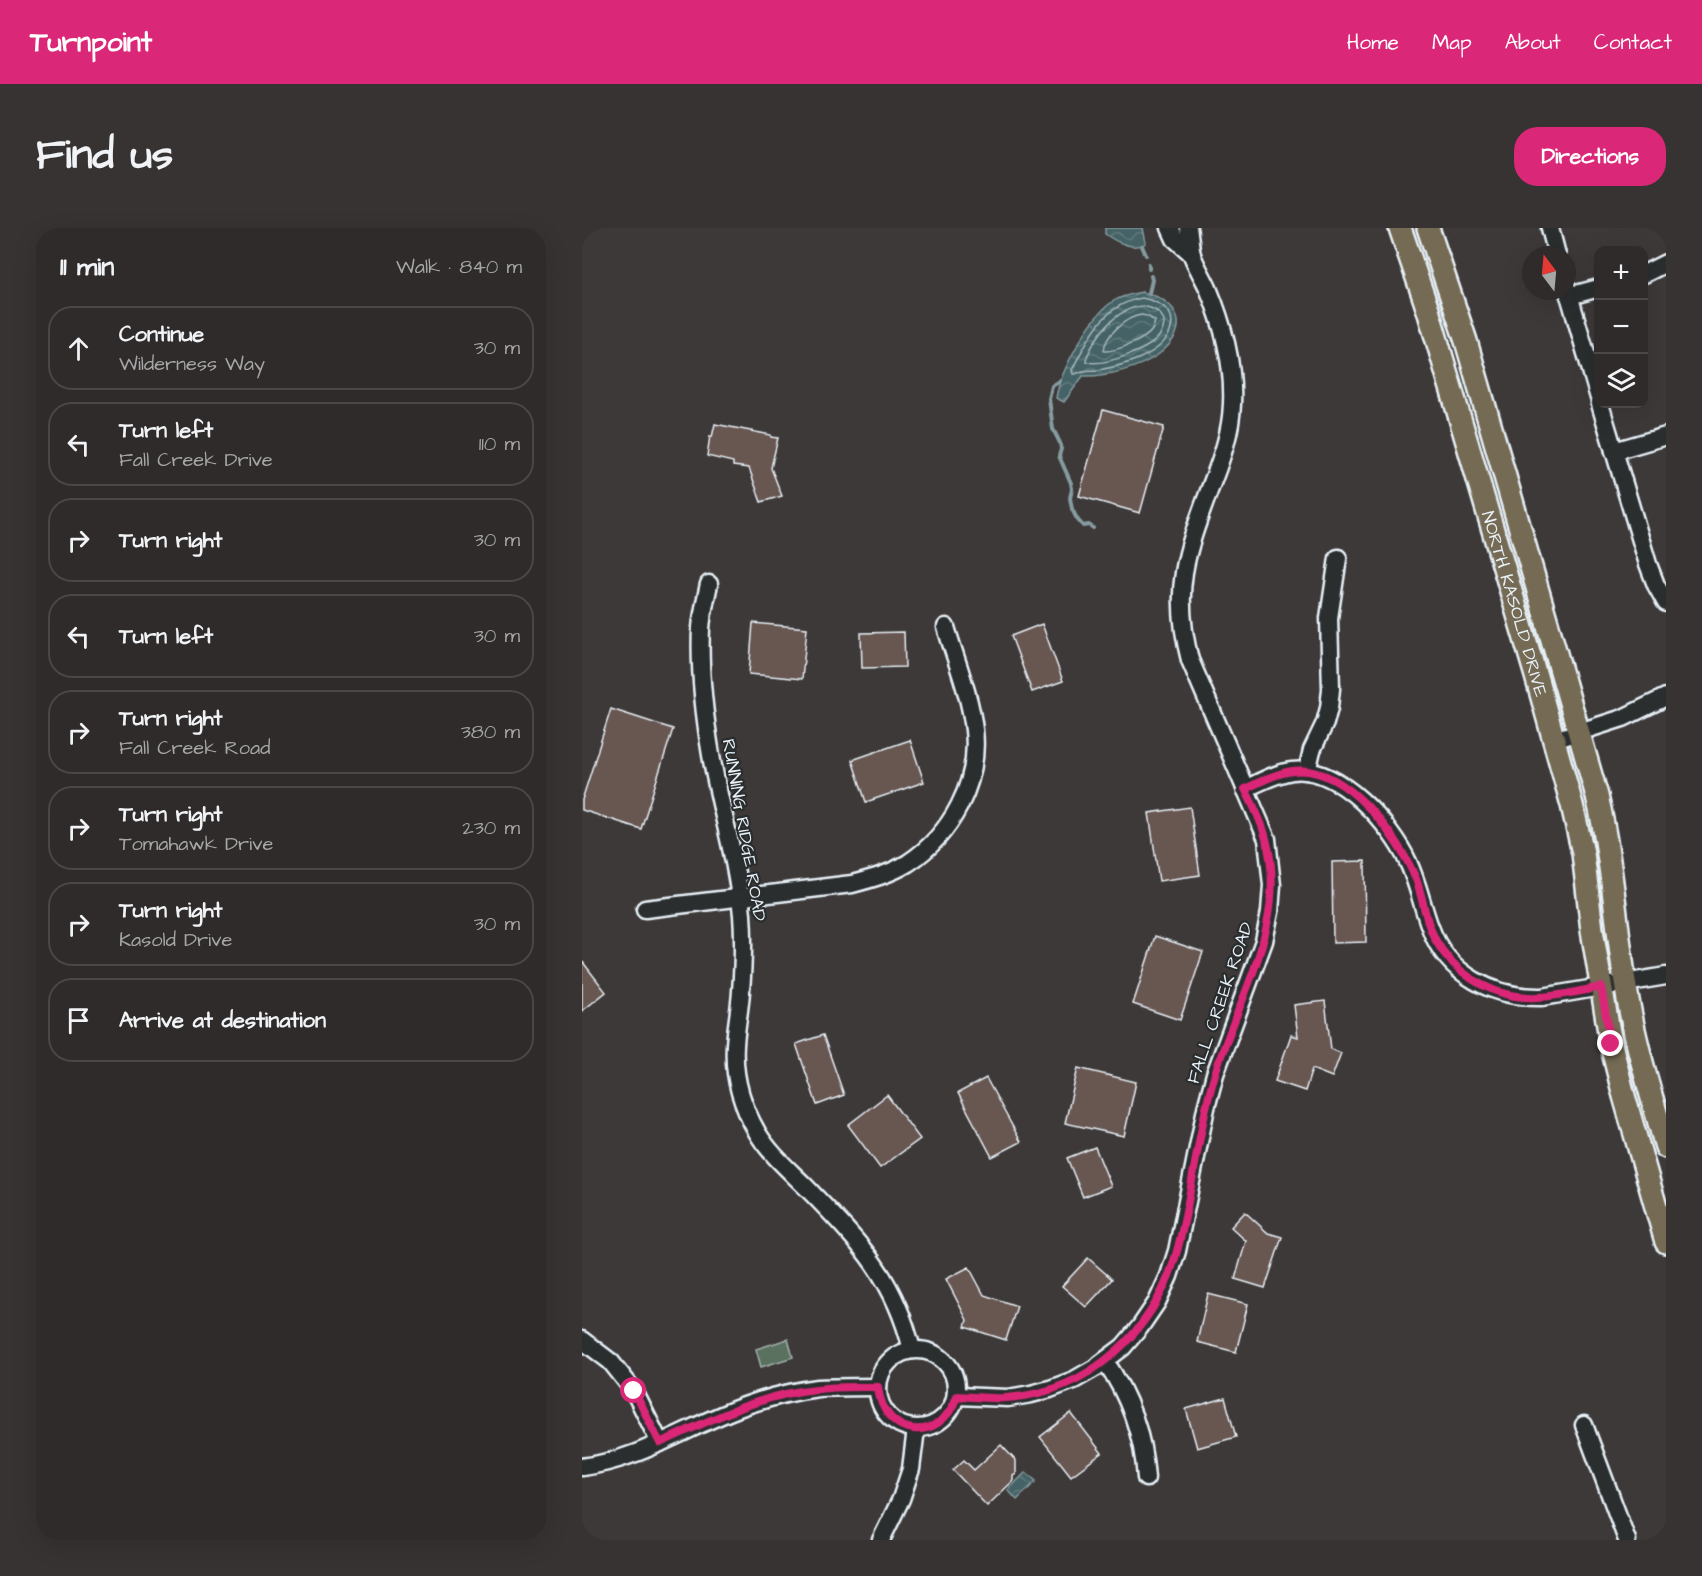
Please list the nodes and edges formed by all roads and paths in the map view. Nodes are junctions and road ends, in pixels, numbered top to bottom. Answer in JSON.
{"nodes":[{"id":1,"x":1170,"y":228,"type":"edge"},
{"id":2,"x":1188,"y":228,"type":"edge"},
{"id":3,"x":1400,"y":228,"type":"edge"},
{"id":4,"x":1428,"y":228,"type":"edge"},
{"id":5,"x":1550,"y":228,"type":"edge"},
{"id":6,"x":1555,"y":246,"type":"edge"},
{"id":7,"x":1192,"y":254,"type":"junction"},
{"id":8,"x":1666,"y":263,"type":"edge"},
{"id":9,"x":1648,"y":272,"type":"edge"},
{"id":10,"x":1594,"y":289,"type":"edge"},
{"id":11,"x":1576,"y":291,"type":"edge"},
{"id":12,"x":1570,"y":300,"type":"edge"},
{"id":13,"x":1594,"y":381,"type":"edge"},
{"id":14,"x":1601,"y":408,"type":"edge"},
{"id":15,"x":1666,"y":436,"type":"edge"},
{"id":16,"x":1614,"y":451,"type":"junction"},
{"id":17,"x":1338,"y":558,"type":"dead end"},
{"id":18,"x":709,"y":584,"type":"dead end"},
{"id":19,"x":1666,"y":603,"type":"edge"},
{"id":20,"x":946,"y":627,"type":"dead end"},
{"id":21,"x":1666,"y":697,"type":"edge"},
{"id":22,"x":1579,"y":733,"type":"junction"},
{"id":23,"x":1554,"y":740,"type":"junction"},
{"id":24,"x":1307,"y":771,"type":"junction"},
{"id":25,"x":1245,"y":789,"type":"junction"},
{"id":26,"x":740,"y":898,"type":"junction"},
{"id":27,"x":645,"y":909,"type":"dead end"},
{"id":28,"x":1666,"y":976,"type":"edge"},
{"id":29,"x":1626,"y":982,"type":"junction"},
{"id":30,"x":1601,"y":987,"type":"junction"},
{"id":31,"x":1666,"y":1147,"type":"edge"},
{"id":32,"x":1666,"y":1242,"type":"edge"},
{"id":33,"x":582,"y":1340,"type":"edge"},
{"id":34,"x":912,"y":1350,"type":"junction"},
{"id":35,"x":1105,"y":1361,"type":"junction"},
{"id":36,"x":878,"y":1387,"type":"junction"},
{"id":37,"x":957,"y":1396,"type":"junction"},
{"id":38,"x":1584,"y":1425,"type":"dead end"},
{"id":39,"x":916,"y":1429,"type":"junction"},
{"id":40,"x":660,"y":1443,"type":"junction"},
{"id":41,"x":582,"y":1467,"type":"edge"},
{"id":42,"x":1146,"y":1478,"type":"dead end"},
{"id":43,"x":1622,"y":1539,"type":"edge"},
{"id":44,"x":881,"y":1540,"type":"edge"}],
"edges":[{"from":1,"to":7,"type":"street","name":"FALL CREEK ROAD"},
{"from":2,"to":7,"type":"street","name":"FALL CREEK ROAD"},
{"from":3,"to":23,"type":"main road","name":"NORTH KASOLD DRIVE"},
{"from":4,"to":22,"type":"main road","name":"NORTH KASOLD DRIVE"},
{"from":5,"to":6,"type":"street"},
{"from":7,"to":25,"type":"street","name":"FALL CREEK ROAD"},
{"from":8,"to":9,"type":"street"},
{"from":10,"to":11,"type":"street"},
{"from":12,"to":13,"type":"street"},
{"from":14,"to":16,"type":"street"},
{"from":15,"to":16,"type":"street"},
{"from":16,"to":19,"type":"street"},
{"from":17,"to":24,"type":"street"},
{"from":18,"to":26,"type":"street","name":"RUNNING RIDGE ROAD"},
{"from":20,"to":26,"type":"street"},
{"from":21,"to":22,"type":"street"},
{"from":22,"to":23,"type":"street"},
{"from":22,"to":29,"type":"main road","name":"NORTH KASOLD DRIVE"},
{"from":23,"to":30,"type":"main road","name":"NORTH KASOLD DRIVE"},
{"from":24,"to":25,"type":"street"},
{"from":24,"to":30,"type":"street"},
{"from":25,"to":35,"type":"street","name":"FALL CREEK ROAD"},
{"from":26,"to":27,"type":"street"},
{"from":26,"to":34,"type":"street","name":"RUNNING RIDGE ROAD"},
{"from":28,"to":29,"type":"street"},
{"from":29,"to":30,"type":"street"},
{"from":29,"to":31,"type":"main road","name":"NORTH KASOLD DRIVE"},
{"from":30,"to":32,"type":"main road","name":"NORTH KASOLD DRIVE"},
{"from":33,"to":40,"type":"street"},
{"from":34,"to":36,"type":"street"},
{"from":34,"to":37,"type":"street"},
{"from":35,"to":37,"type":"street","name":"FALL CREEK ROAD"},
{"from":35,"to":42,"type":"street"},
{"from":36,"to":39,"type":"street"},
{"from":36,"to":40,"type":"street"},
{"from":37,"to":39,"type":"street"},
{"from":38,"to":43,"type":"street"},
{"from":39,"to":44,"type":"street"},
{"from":40,"to":41,"type":"street"}]}
